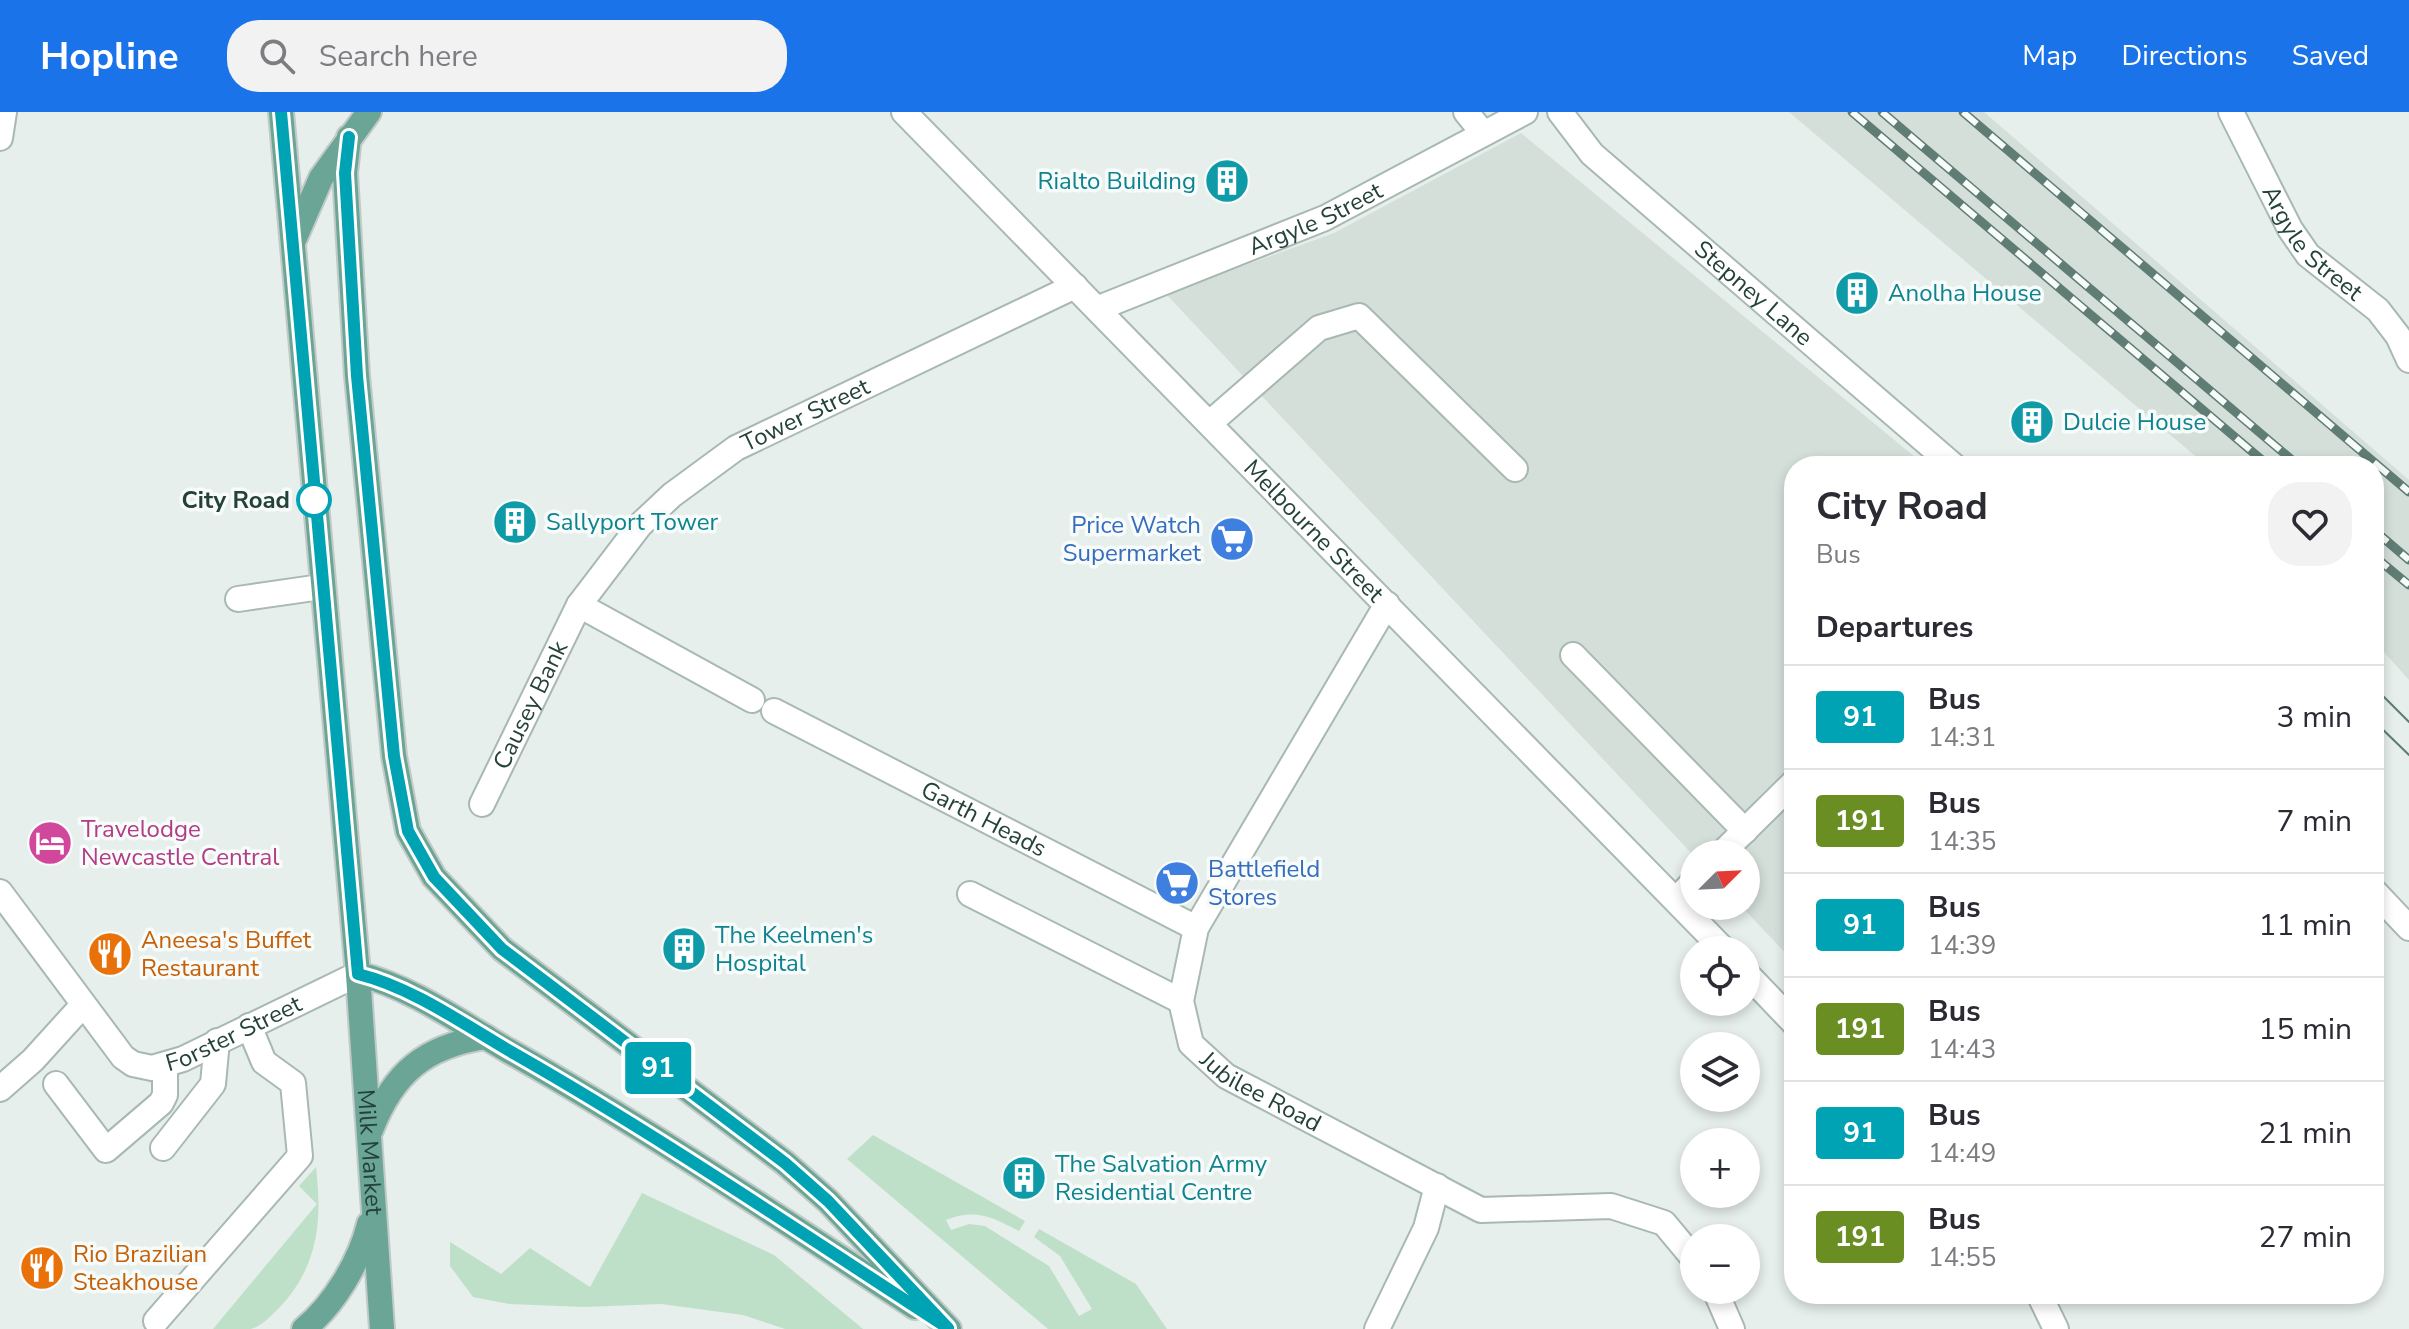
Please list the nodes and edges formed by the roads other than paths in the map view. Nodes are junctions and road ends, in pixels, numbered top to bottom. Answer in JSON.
{"nodes":[{"id":1,"x":4,"y":112,"type":"edge"},
{"id":2,"x":281,"y":112,"type":"edge"},
{"id":3,"x":369,"y":112,"type":"edge"},
{"id":4,"x":904,"y":112,"type":"edge"},
{"id":5,"x":1466,"y":112,"type":"edge"},
{"id":6,"x":1525,"y":112,"type":"edge"},
{"id":7,"x":1560,"y":112,"type":"edge"},
{"id":8,"x":2231,"y":112,"type":"edge"},
{"id":9,"x":1483,"y":133,"type":"junction"},
{"id":10,"x":349,"y":137,"type":"junction"},
{"id":11,"x":0,"y":138,"type":"edge"},
{"id":12,"x":292,"y":246,"type":"junction"},
{"id":13,"x":1075,"y":286,"type":"junction"},
{"id":14,"x":1099,"y":308,"type":"junction"},
{"id":15,"x":2409,"y":360,"type":"edge"},
{"id":16,"x":1211,"y":422,"type":"junction"},
{"id":17,"x":1942,"y":456,"type":"edge"},
{"id":18,"x":1515,"y":469,"type":"dead end"},
{"id":19,"x":321,"y":587,"type":"junction"},
{"id":20,"x":238,"y":599,"type":"dead end"},
{"id":21,"x":1387,"y":604,"type":"junction"},
{"id":22,"x":579,"y":605,"type":"junction"},
{"id":23,"x":1573,"y":655,"type":"dead end"},
{"id":24,"x":1784,"y":792,"type":"edge"},
{"id":25,"x":482,"y":804,"type":"dead end"},
{"id":26,"x":1745,"y":831,"type":"junction"},
{"id":27,"x":1736,"y":840,"type":"edge"},
{"id":28,"x":0,"y":892,"type":"edge"},
{"id":29,"x":970,"y":894,"type":"dead end"},
{"id":30,"x":1680,"y":896,"type":"edge"},
{"id":31,"x":1676,"y":900,"type":"junction"},
{"id":32,"x":2384,"y":902,"type":"edge"},
{"id":33,"x":1196,"y":928,"type":"junction"},
{"id":34,"x":2409,"y":928,"type":"edge"},
{"id":35,"x":1711,"y":936,"type":"edge"},
{"id":36,"x":358,"y":974,"type":"junction"},
{"id":37,"x":1760,"y":988,"type":"edge"},
{"id":38,"x":1181,"y":1001,"type":"junction"},
{"id":39,"x":82,"y":1006,"type":"junction"},
{"id":40,"x":1784,"y":1013,"type":"edge"},
{"id":41,"x":249,"y":1026,"type":"junction"},
{"id":42,"x":486,"y":1037,"type":"junction"},
{"id":43,"x":217,"y":1041,"type":"junction"},
{"id":44,"x":165,"y":1065,"type":"junction"},
{"id":45,"x":56,"y":1084,"type":"dead end"},
{"id":46,"x":0,"y":1089,"type":"edge"},
{"id":47,"x":369,"y":1137,"type":"junction"},
{"id":48,"x":163,"y":1148,"type":"dead end"},
{"id":49,"x":1437,"y":1186,"type":"junction"},
{"id":50,"x":373,"y":1209,"type":"junction"},
{"id":51,"x":1680,"y":1242,"type":"edge"},
{"id":52,"x":1721,"y":1304,"type":"edge"},
{"id":53,"x":2044,"y":1304,"type":"edge"},
{"id":54,"x":156,"y":1321,"type":"dead end"},
{"id":55,"x":948,"y":1328,"type":"edge"},
{"id":56,"x":304,"y":1329,"type":"edge"},
{"id":57,"x":382,"y":1329,"type":"edge"},
{"id":58,"x":1377,"y":1329,"type":"edge"},
{"id":59,"x":1732,"y":1329,"type":"edge"},
{"id":60,"x":2056,"y":1329,"type":"edge"}],
"edges":[{"from":1,"to":11,"type":"street"},
{"from":2,"to":12,"type":"main road"},
{"from":3,"to":10,"type":"main road"},
{"from":4,"to":13,"type":"street","name":"Melbourne Street"},
{"from":5,"to":9,"type":"street"},
{"from":6,"to":9,"type":"street","name":"Argyle Street"},
{"from":7,"to":17,"type":"street","name":"Stepney Lane"},
{"from":8,"to":15,"type":"street","name":"Argyle Street"},
{"from":9,"to":14,"type":"street","name":"Argyle Street"},
{"from":10,"to":12,"type":"main road"},
{"from":10,"to":55,"type":"main road"},
{"from":12,"to":19,"type":"main road"},
{"from":13,"to":14,"type":"street","name":"Melbourne Street"},
{"from":13,"to":22,"type":"street","name":"Tower Street"},
{"from":14,"to":16,"type":"street","name":"Melbourne Street"},
{"from":16,"to":18,"type":"street"},
{"from":16,"to":21,"type":"street","name":"Melbourne Street"},
{"from":19,"to":20,"type":"street"},
{"from":19,"to":36,"type":"main road"},
{"from":21,"to":31,"type":"street","name":"Melbourne Street"},
{"from":21,"to":33,"type":"street","name":"Jubilee Road"},
{"from":22,"to":25,"type":"street","name":"Causey Bank"},
{"from":22,"to":33,"type":"street","name":"Garth Heads"},
{"from":23,"to":26,"type":"street"},
{"from":24,"to":26,"type":"street"},
{"from":26,"to":27,"type":"street"},
{"from":28,"to":39,"type":"street","name":"Forster Street"},
{"from":29,"to":38,"type":"street"},
{"from":30,"to":31,"type":"street"},
{"from":31,"to":35,"type":"street","name":"Melbourne Street"},
{"from":32,"to":34,"type":"street"},
{"from":33,"to":38,"type":"street","name":"Jubilee Road"},
{"from":36,"to":41,"type":"street","name":"Forster Street"},
{"from":36,"to":42,"type":"main road"},
{"from":36,"to":47,"type":"main road","name":"Milk Market"},
{"from":37,"to":40,"type":"street"},
{"from":38,"to":49,"type":"street","name":"Jubilee Road"},
{"from":39,"to":44,"type":"street","name":"Forster Street"},
{"from":39,"to":46,"type":"street"},
{"from":41,"to":43,"type":"street","name":"Forster Street"},
{"from":41,"to":54,"type":"street"},
{"from":42,"to":47,"type":"main road"},
{"from":42,"to":55,"type":"main road"},
{"from":43,"to":44,"type":"street","name":"Forster Street"},
{"from":43,"to":48,"type":"street"},
{"from":44,"to":45,"type":"street"},
{"from":47,"to":50,"type":"main road","name":"Milk Market"},
{"from":49,"to":51,"type":"street","name":"Jubilee Road"},
{"from":49,"to":58,"type":"street"},
{"from":50,"to":56,"type":"main road"},
{"from":50,"to":57,"type":"main road","name":"Milk Market"},
{"from":52,"to":59,"type":"street"},
{"from":53,"to":60,"type":"street"}]}
